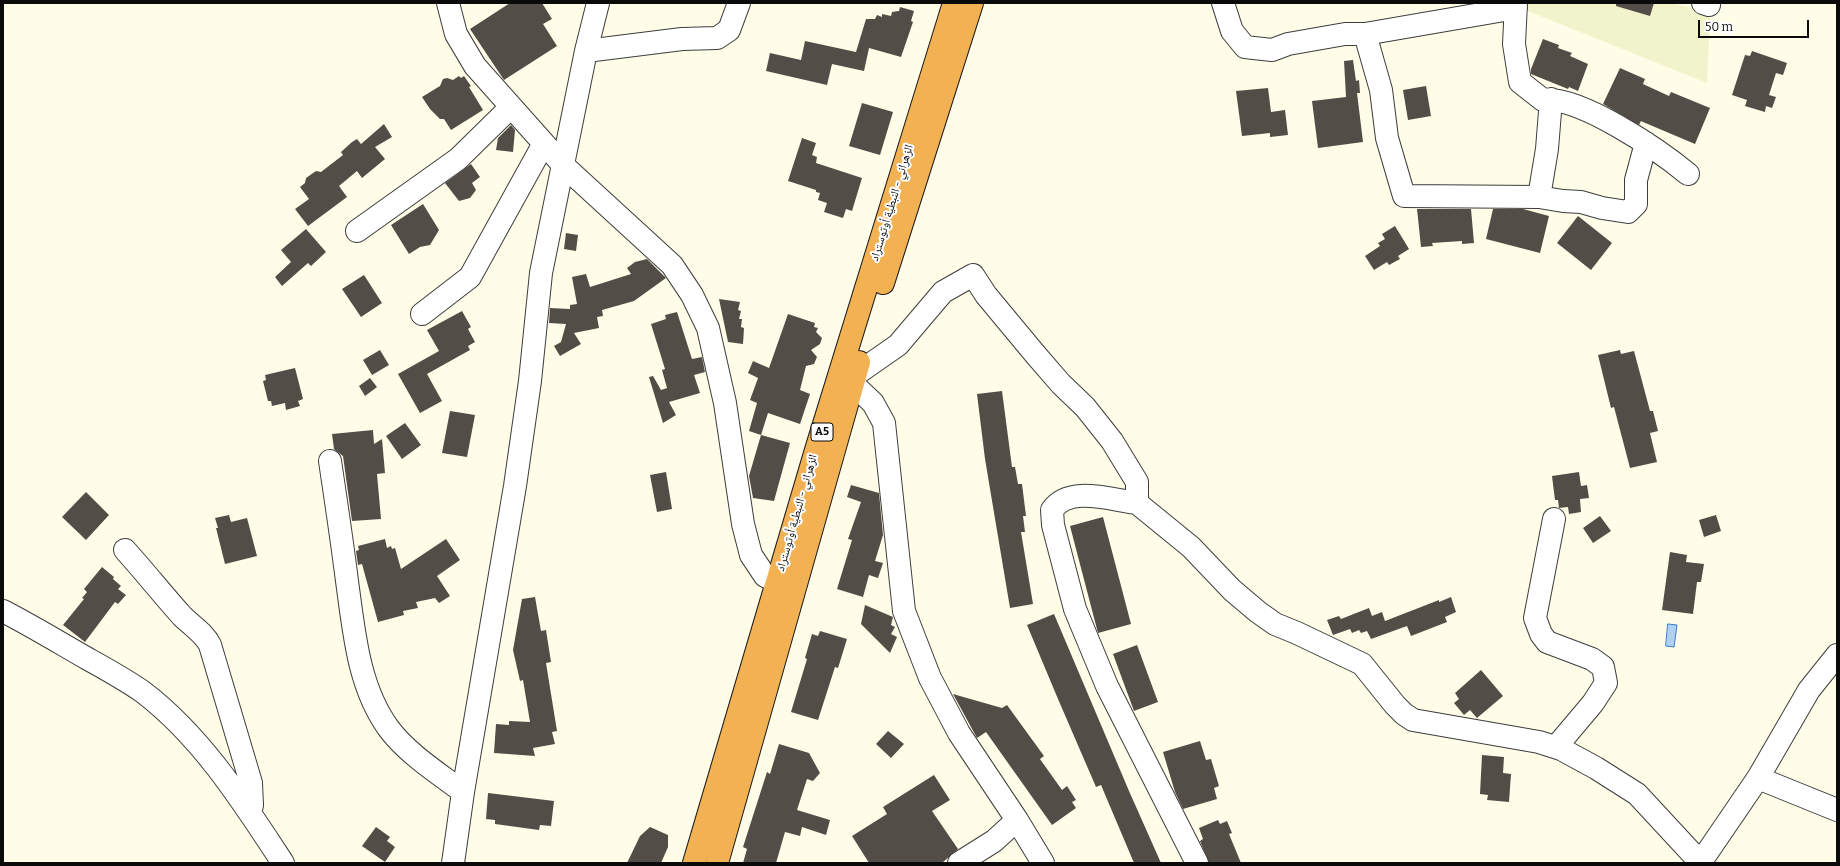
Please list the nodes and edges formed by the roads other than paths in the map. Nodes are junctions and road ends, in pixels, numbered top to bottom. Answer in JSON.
{"nodes":[{"id":1,"x":448,"y":3,"type":"edge"},
{"id":2,"x":598,"y":3,"type":"edge"},
{"id":3,"x":739,"y":3,"type":"edge"},
{"id":4,"x":954,"y":3,"type":"edge"},
{"id":5,"x":972,"y":3,"type":"edge"},
{"id":6,"x":1223,"y":3,"type":"edge"},
{"id":7,"x":1516,"y":6,"type":"edge"},
{"id":8,"x":1365,"y":34,"type":"junction"},
{"id":9,"x":586,"y":51,"type":"junction"},
{"id":10,"x":1551,"y":99,"type":"junction"},
{"id":11,"x":511,"y":107,"type":"junction"},
{"id":12,"x":1646,"y":143,"type":"junction"},
{"id":13,"x":543,"y":145,"type":"junction"},
{"id":14,"x":564,"y":166,"type":"junction"},
{"id":15,"x":1688,"y":174,"type":"dead end"},
{"id":16,"x":1539,"y":196,"type":"junction"},
{"id":17,"x":357,"y":231,"type":"dead end"},
{"id":18,"x":422,"y":314,"type":"dead end"},
{"id":19,"x":847,"y":390,"type":"junction"},
{"id":20,"x":824,"y":453,"type":"junction"},
{"id":21,"x":330,"y":461,"type":"dead end"},
{"id":22,"x":1137,"y":503,"type":"junction"},
{"id":23,"x":1554,"y":519,"type":"dead end"},
{"id":24,"x":125,"y":550,"type":"dead end"},
{"id":25,"x":777,"y":582,"type":"junction"},
{"id":26,"x":3,"y":611,"type":"edge"},
{"id":27,"x":1837,"y":656,"type":"edge"},
{"id":28,"x":1556,"y":747,"type":"junction"},
{"id":29,"x":1758,"y":778,"type":"junction"},
{"id":30,"x":463,"y":792,"type":"junction"},
{"id":31,"x":1837,"y":810,"type":"edge"},
{"id":32,"x":250,"y":813,"type":"junction"},
{"id":33,"x":1017,"y":820,"type":"junction"},
{"id":34,"x":1700,"y":862,"type":"edge"},
{"id":35,"x":283,"y":863,"type":"edge"},
{"id":36,"x":453,"y":863,"type":"edge"},
{"id":37,"x":694,"y":863,"type":"edge"},
{"id":38,"x":717,"y":863,"type":"edge"},
{"id":39,"x":959,"y":863,"type":"edge"},
{"id":40,"x":1043,"y":863,"type":"edge"},
{"id":41,"x":1197,"y":863,"type":"edge"}],
"edges":[{"from":1,"to":11,"type":"street"},
{"from":2,"to":9,"type":"street"},
{"from":3,"to":9,"type":"street"},
{"from":4,"to":19,"type":"highway","name":"الزهراني - النبطية أوتوستراد","number":"A5"},
{"from":5,"to":19,"type":"highway","name":"الزهراني - النبطية أوتوستراد","number":"A5"},
{"from":6,"to":8,"type":"street"},
{"from":7,"to":8,"type":"street"},
{"from":7,"to":10,"type":"street"},
{"from":8,"to":16,"type":"street"},
{"from":9,"to":14,"type":"street"},
{"from":10,"to":12,"type":"street"},
{"from":10,"to":16,"type":"street"},
{"from":11,"to":13,"type":"street"},
{"from":11,"to":17,"type":"street"},
{"from":12,"to":15,"type":"street"},
{"from":12,"to":16,"type":"street"},
{"from":13,"to":14,"type":"street"},
{"from":13,"to":18,"type":"street"},
{"from":14,"to":25,"type":"street"},
{"from":14,"to":30,"type":"street"},
{"from":19,"to":20,"type":"highway","name":"الزهراني - النبطية أوتوستراد","number":"A5"},
{"from":19,"to":22,"type":"street"},
{"from":19,"to":33,"type":"street"},
{"from":20,"to":25,"type":"highway","name":"الزهراني - النبطية أوتوستراد","number":"A5"},
{"from":20,"to":38,"type":"highway","name":"الزهراني - النبطية أوتوستراد","number":"A5"},
{"from":21,"to":30,"type":"street"},
{"from":22,"to":28,"type":"street"},
{"from":22,"to":41,"type":"street"},
{"from":23,"to":28,"type":"street"},
{"from":24,"to":32,"type":"street"},
{"from":25,"to":37,"type":"highway","name":"الزهراني - النبطية أوتوستراد","number":"A5"},
{"from":26,"to":32,"type":"street"},
{"from":27,"to":29,"type":"street"},
{"from":28,"to":34,"type":"street"},
{"from":29,"to":31,"type":"street"},
{"from":29,"to":34,"type":"street"},
{"from":30,"to":36,"type":"street"},
{"from":32,"to":35,"type":"street"},
{"from":33,"to":39,"type":"street"},
{"from":33,"to":40,"type":"street"}]}
